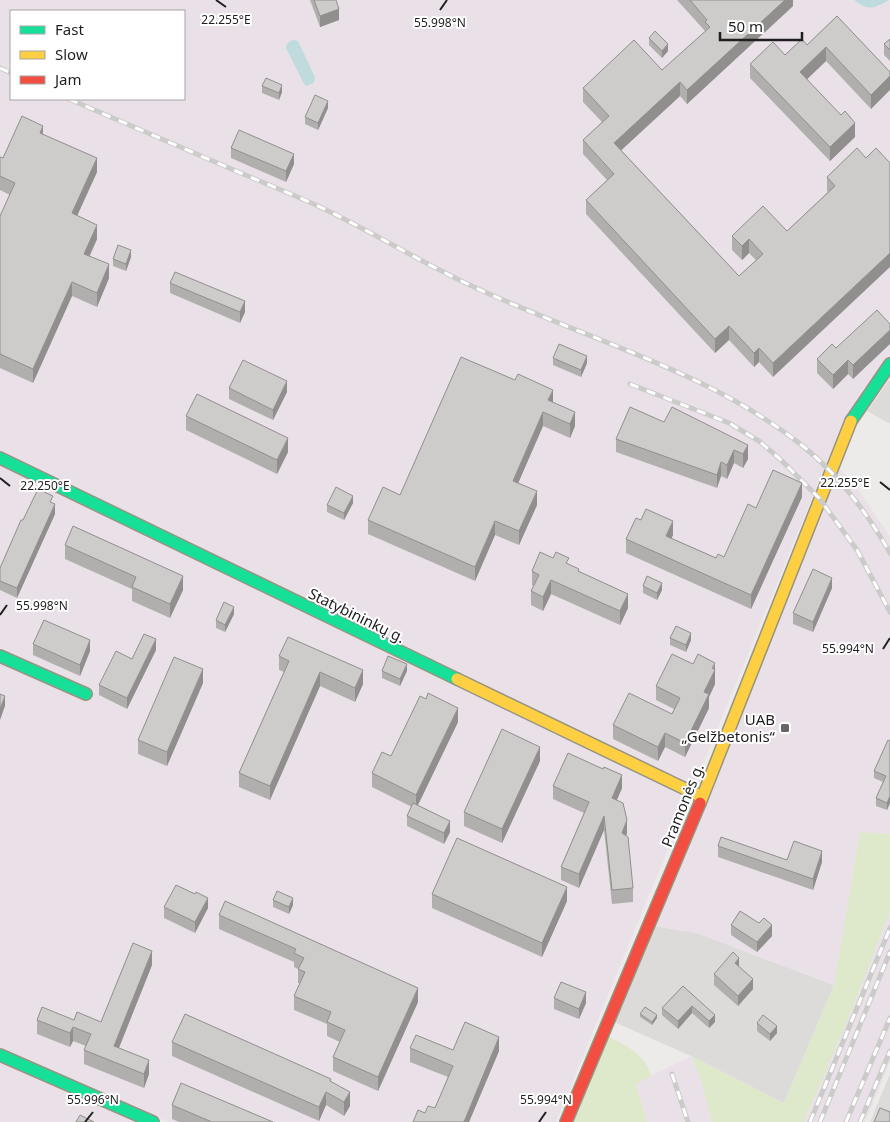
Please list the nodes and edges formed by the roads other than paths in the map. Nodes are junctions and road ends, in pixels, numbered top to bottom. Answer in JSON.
{"nodes":[{"id":1,"x":890,"y":364,"type":"edge"},
{"id":2,"x":0,"y":458,"type":"edge"},
{"id":3,"x":0,"y":656,"type":"edge"},
{"id":4,"x":86,"y":694,"type":"dead end"},
{"id":5,"x":702,"y":797,"type":"junction"},
{"id":6,"x":0,"y":1055,"type":"edge"},
{"id":7,"x":153,"y":1122,"type":"edge"},
{"id":8,"x":566,"y":1122,"type":"edge"}],
"edges":[{"from":1,"to":5,"type":"street","name":"Pramonės g."},
{"from":2,"to":5,"type":"street","name":"Statybininkų g."},
{"from":3,"to":4,"type":"street"},
{"from":5,"to":8,"type":"street","name":"Pramonės g."},
{"from":6,"to":7,"type":"street"}]}
